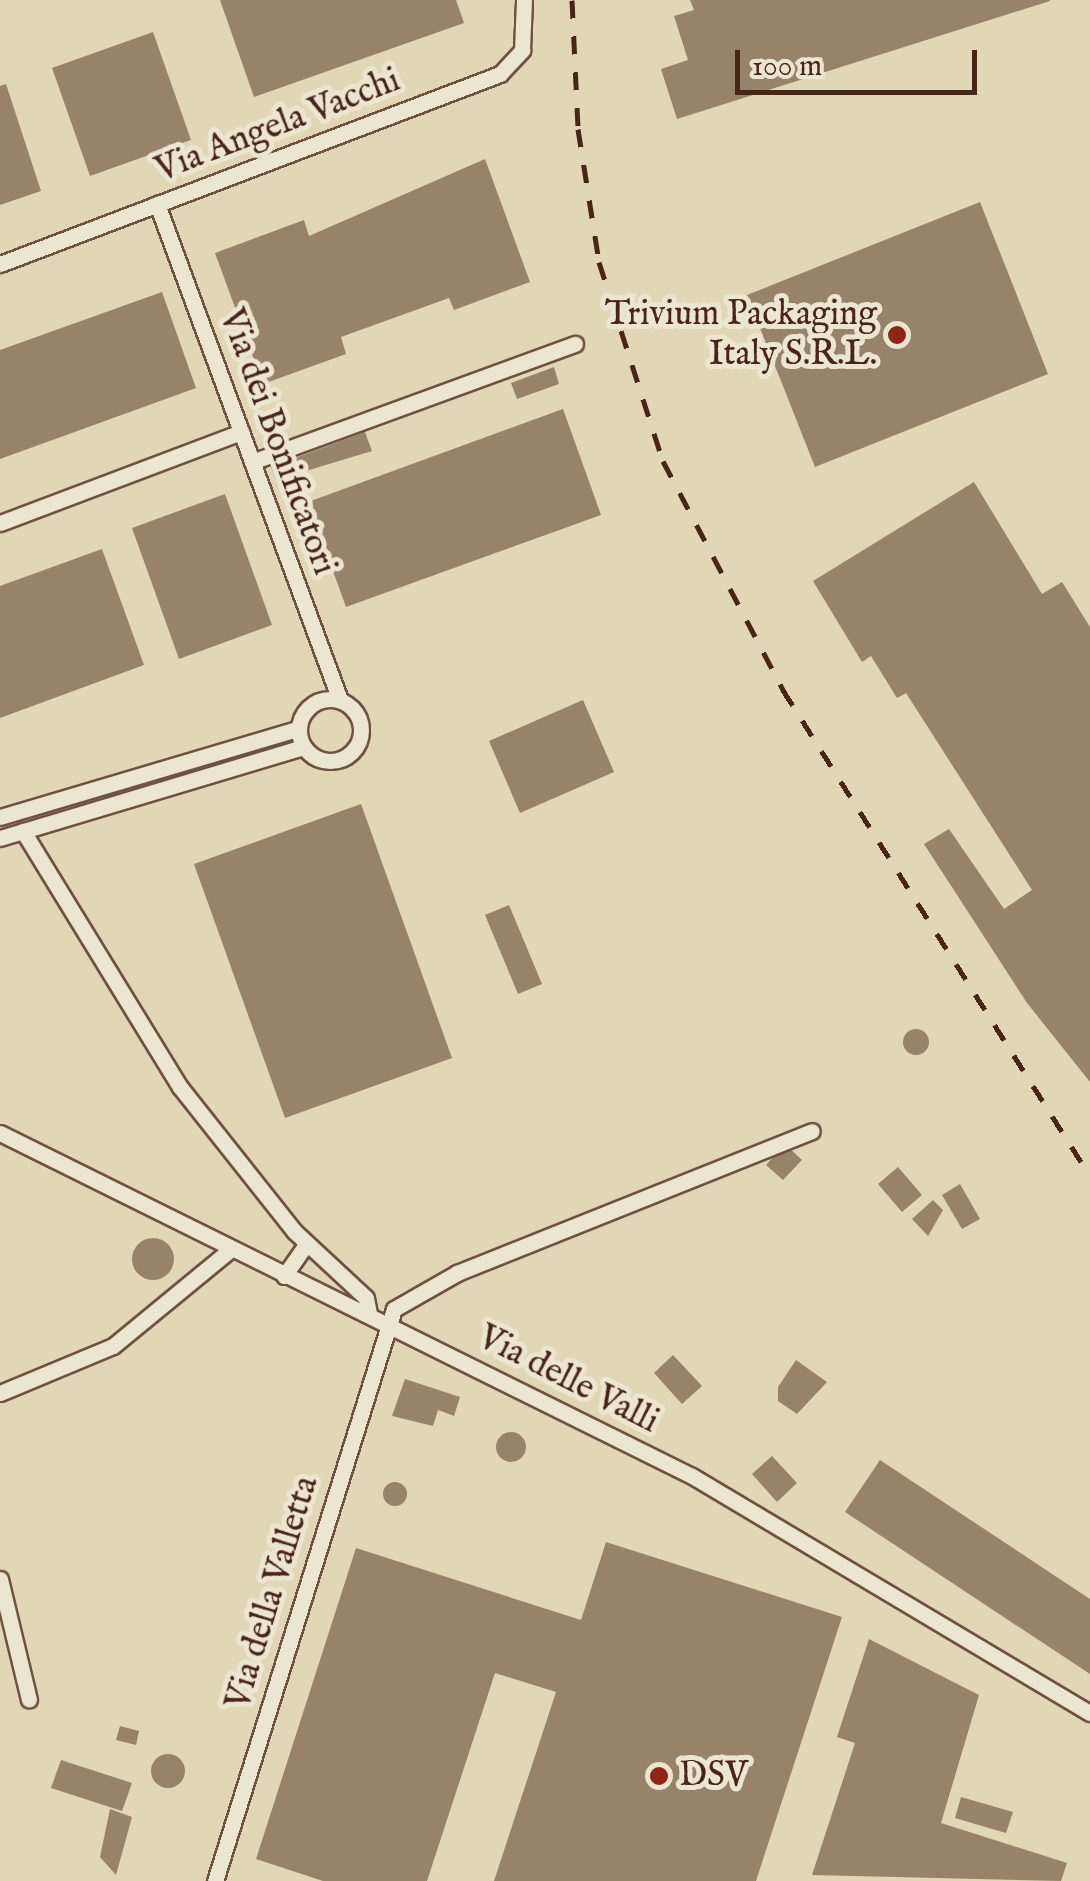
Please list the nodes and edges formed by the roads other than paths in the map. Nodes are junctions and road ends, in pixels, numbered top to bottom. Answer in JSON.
{"nodes":[{"id":1,"x":524,"y":0,"type":"edge"},
{"id":2,"x":157,"y":204,"type":"junction"},
{"id":3,"x":0,"y":264,"type":"edge"},
{"id":4,"x":575,"y":344,"type":"dead end"},
{"id":5,"x":241,"y":432,"type":"junction"},
{"id":6,"x":252,"y":462,"type":"junction"},
{"id":7,"x":0,"y":523,"type":"edge"},
{"id":8,"x":340,"y":700,"type":"junction"},
{"id":9,"x":298,"y":729,"type":"junction"},
{"id":10,"x":303,"y":746,"type":"junction"},
{"id":11,"x":0,"y":817,"type":"edge"},
{"id":12,"x":23,"y":831,"type":"junction"},
{"id":13,"x":0,"y":838,"type":"edge"},
{"id":14,"x":812,"y":1131,"type":"dead end"},
{"id":15,"x":0,"y":1133,"type":"edge"},
{"id":16,"x":306,"y":1244,"type":"junction"},
{"id":17,"x":230,"y":1249,"type":"junction"},
{"id":18,"x":284,"y":1276,"type":"junction"},
{"id":19,"x":370,"y":1314,"type":"junction"},
{"id":20,"x":388,"y":1323,"type":"junction"},
{"id":21,"x":0,"y":1393,"type":"edge"},
{"id":22,"x":0,"y":1580,"type":"edge"},
{"id":23,"x":29,"y":1700,"type":"dead end"},
{"id":24,"x":1090,"y":1712,"type":"edge"},
{"id":25,"x":215,"y":1881,"type":"edge"}],
"edges":[{"from":1,"to":2,"type":"street","name":"Via Angela Vacchi"},
{"from":2,"to":3,"type":"street","name":"Via Angela Vacchi"},
{"from":2,"to":5,"type":"street","name":"Via dei Bonificatori"},
{"from":4,"to":6,"type":"street"},
{"from":5,"to":6,"type":"street","name":"Via dei Bonificatori"},
{"from":5,"to":7,"type":"street"},
{"from":6,"to":8,"type":"street","name":"Via dei Bonificatori"},
{"from":8,"to":9,"type":"street"},
{"from":8,"to":10,"type":"street"},
{"from":9,"to":10,"type":"street"},
{"from":9,"to":11,"type":"street"},
{"from":10,"to":12,"type":"street"},
{"from":12,"to":13,"type":"street"},
{"from":12,"to":16,"type":"street"},
{"from":14,"to":20,"type":"street"},
{"from":15,"to":17,"type":"street","name":"Via delle Valli"},
{"from":16,"to":18,"type":"street"},
{"from":16,"to":19,"type":"street"},
{"from":17,"to":18,"type":"street","name":"Via delle Valli"},
{"from":17,"to":21,"type":"street"},
{"from":18,"to":19,"type":"street","name":"Via delle Valli"},
{"from":19,"to":20,"type":"street","name":"Via delle Valli"},
{"from":20,"to":24,"type":"street","name":"Via delle Valli"},
{"from":20,"to":25,"type":"street","name":"Via della Valletta"},
{"from":22,"to":23,"type":"street"}]}
